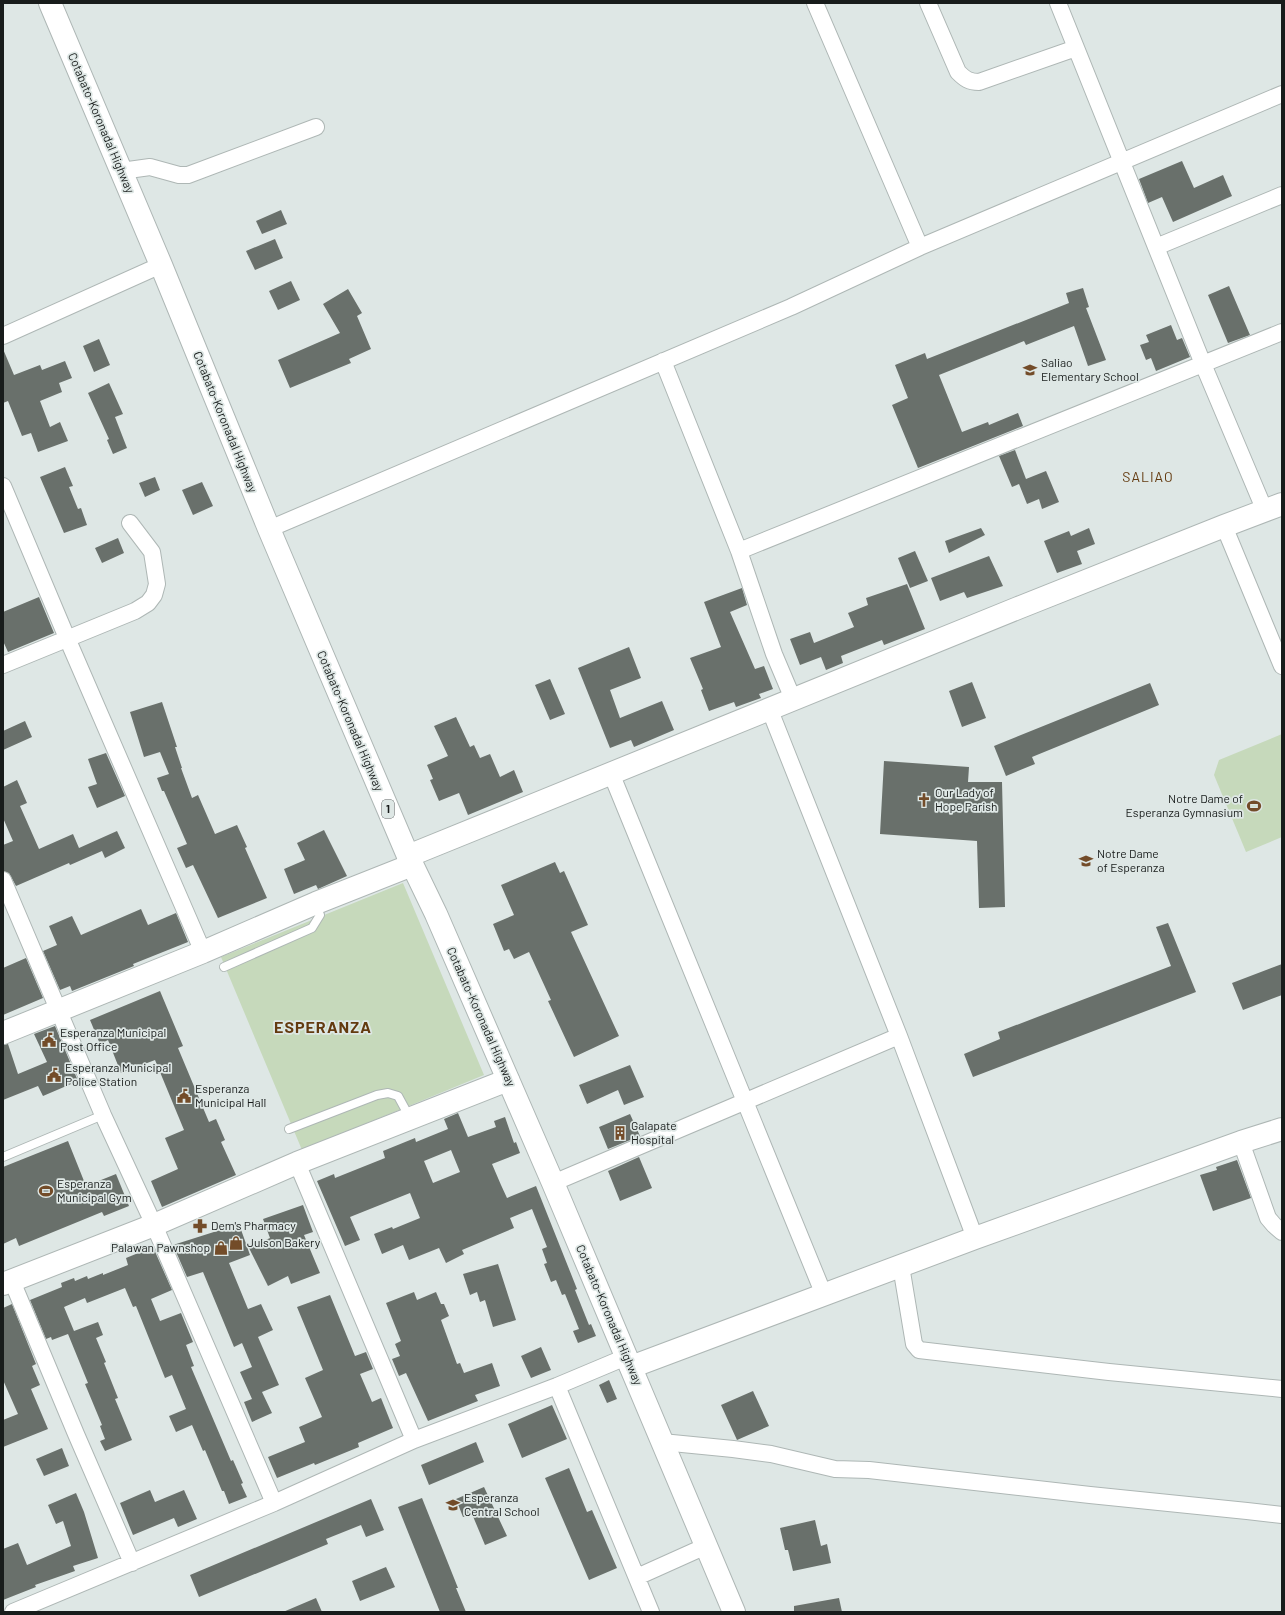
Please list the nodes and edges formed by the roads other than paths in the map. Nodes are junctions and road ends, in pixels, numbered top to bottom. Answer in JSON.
{"nodes":[{"id":1,"x":50,"y":3,"type":"edge"},
{"id":2,"x":815,"y":3,"type":"edge"},
{"id":3,"x":928,"y":3,"type":"edge"},
{"id":4,"x":1058,"y":3,"type":"edge"},
{"id":5,"x":1076,"y":48,"type":"junction"},
{"id":6,"x":1282,"y":94,"type":"edge"},
{"id":7,"x":316,"y":127,"type":"dead end"},
{"id":8,"x":1122,"y":162,"type":"junction"},
{"id":9,"x":121,"y":171,"type":"junction"},
{"id":10,"x":1282,"y":195,"type":"edge"},
{"id":11,"x":920,"y":247,"type":"junction"},
{"id":12,"x":1156,"y":247,"type":"junction"},
{"id":13,"x":161,"y":265,"type":"junction"},
{"id":14,"x":1282,"y":332,"type":"edge"},
{"id":15,"x":3,"y":336,"type":"edge"},
{"id":16,"x":663,"y":361,"type":"junction"},
{"id":17,"x":1203,"y":364,"type":"junction"},
{"id":18,"x":3,"y":486,"type":"edge"},
{"id":19,"x":1273,"y":507,"type":"edge"},
{"id":20,"x":130,"y":523,"type":"dead end"},
{"id":21,"x":1224,"y":526,"type":"junction"},
{"id":22,"x":269,"y":529,"type":"junction"},
{"id":23,"x":739,"y":551,"type":"junction"},
{"id":24,"x":67,"y":638,"type":"junction"},
{"id":25,"x":3,"y":665,"type":"edge"},
{"id":26,"x":1282,"y":666,"type":"edge"},
{"id":27,"x":793,"y":699,"type":"junction"},
{"id":28,"x":769,"y":708,"type":"junction"},
{"id":29,"x":611,"y":773,"type":"junction"},
{"id":30,"x":410,"y":860,"type":"junction"},
{"id":31,"x":3,"y":880,"type":"edge"},
{"id":32,"x":316,"y":904,"type":"junction"},
{"id":33,"x":203,"y":952,"type":"junction"},
{"id":34,"x":224,"y":967,"type":"dead end"},
{"id":35,"x":58,"y":1011,"type":"junction"},
{"id":36,"x":3,"y":1033,"type":"edge"},
{"id":37,"x":899,"y":1036,"type":"junction"},
{"id":38,"x":508,"y":1080,"type":"junction"},
{"id":39,"x":744,"y":1101,"type":"junction"},
{"id":40,"x":103,"y":1115,"type":"junction"},
{"id":41,"x":410,"y":1118,"type":"junction"},
{"id":42,"x":289,"y":1129,"type":"dead end"},
{"id":43,"x":1282,"y":1129,"type":"edge"},
{"id":44,"x":1241,"y":1142,"type":"junction"},
{"id":45,"x":3,"y":1157,"type":"edge"},
{"id":46,"x":297,"y":1163,"type":"junction"},
{"id":47,"x":553,"y":1183,"type":"junction"},
{"id":48,"x":154,"y":1225,"type":"junction"},
{"id":49,"x":1282,"y":1232,"type":"edge"},
{"id":50,"x":975,"y":1238,"type":"junction"},
{"id":51,"x":901,"y":1266,"type":"junction"},
{"id":52,"x":7,"y":1283,"type":"edge"},
{"id":53,"x":824,"y":1295,"type":"junction"},
{"id":54,"x":628,"y":1362,"type":"junction"},
{"id":55,"x":557,"y":1386,"type":"junction"},
{"id":56,"x":1282,"y":1389,"type":"edge"},
{"id":57,"x":414,"y":1440,"type":"junction"},
{"id":58,"x":662,"y":1442,"type":"junction"},
{"id":59,"x":274,"y":1503,"type":"junction"},
{"id":60,"x":1282,"y":1516,"type":"edge"},
{"id":61,"x":706,"y":1546,"type":"junction"},
{"id":62,"x":132,"y":1562,"type":"junction"},
{"id":63,"x":637,"y":1577,"type":"junction"},
{"id":64,"x":13,"y":1612,"type":"edge"},
{"id":65,"x":651,"y":1612,"type":"edge"},
{"id":66,"x":734,"y":1612,"type":"edge"}],
"edges":[{"from":1,"to":9,"type":"main road","name":"Cotabato-Koronadal Highway","number":"1"},
{"from":2,"to":11,"type":"street"},
{"from":3,"to":5,"type":"street"},
{"from":4,"to":5,"type":"street"},
{"from":5,"to":8,"type":"street"},
{"from":6,"to":8,"type":"street"},
{"from":7,"to":9,"type":"street"},
{"from":8,"to":11,"type":"street"},
{"from":8,"to":12,"type":"street"},
{"from":9,"to":13,"type":"main road","name":"Cotabato-Koronadal Highway","number":"1"},
{"from":10,"to":12,"type":"street"},
{"from":11,"to":16,"type":"street"},
{"from":12,"to":17,"type":"street"},
{"from":13,"to":15,"type":"street"},
{"from":13,"to":22,"type":"main road","name":"Cotabato-Koronadal Highway","number":"1"},
{"from":14,"to":17,"type":"street"},
{"from":16,"to":22,"type":"street"},
{"from":16,"to":23,"type":"street"},
{"from":17,"to":19,"type":"street"},
{"from":17,"to":23,"type":"street"},
{"from":18,"to":24,"type":"street"},
{"from":19,"to":21,"type":"main road"},
{"from":20,"to":24,"type":"street"},
{"from":21,"to":26,"type":"street"},
{"from":21,"to":27,"type":"main road"},
{"from":22,"to":30,"type":"main road","name":"Cotabato-Koronadal Highway","number":"1"},
{"from":23,"to":27,"type":"street"},
{"from":24,"to":25,"type":"street"},
{"from":24,"to":33,"type":"street"},
{"from":27,"to":28,"type":"main road"},
{"from":28,"to":29,"type":"main road"},
{"from":28,"to":37,"type":"street"},
{"from":29,"to":30,"type":"main road"},
{"from":29,"to":39,"type":"street"},
{"from":30,"to":32,"type":"main road"},
{"from":30,"to":38,"type":"main road","name":"Cotabato-Koronadal Highway","number":"1"},
{"from":31,"to":35,"type":"street"},
{"from":32,"to":33,"type":"main road"},
{"from":32,"to":34,"type":"lane"},
{"from":33,"to":35,"type":"main road"},
{"from":35,"to":36,"type":"main road"},
{"from":35,"to":40,"type":"street"},
{"from":37,"to":39,"type":"street"},
{"from":37,"to":50,"type":"street"},
{"from":38,"to":41,"type":"main road"},
{"from":38,"to":47,"type":"main road","name":"Cotabato-Koronadal Highway","number":"1"},
{"from":39,"to":47,"type":"street"},
{"from":39,"to":53,"type":"street"},
{"from":40,"to":45,"type":"lane"},
{"from":40,"to":48,"type":"street"},
{"from":41,"to":42,"type":"lane"},
{"from":41,"to":46,"type":"main road"},
{"from":43,"to":44,"type":"main road"},
{"from":44,"to":49,"type":"street"},
{"from":44,"to":50,"type":"main road"},
{"from":46,"to":48,"type":"main road"},
{"from":46,"to":57,"type":"street"},
{"from":47,"to":54,"type":"main road","name":"Cotabato-Koronadal Highway","number":"1"},
{"from":48,"to":52,"type":"main road"},
{"from":48,"to":59,"type":"street"},
{"from":50,"to":51,"type":"main road"},
{"from":51,"to":53,"type":"main road"},
{"from":51,"to":56,"type":"street"},
{"from":52,"to":62,"type":"street"},
{"from":53,"to":54,"type":"main road"},
{"from":54,"to":55,"type":"street"},
{"from":54,"to":58,"type":"main road","name":"Cotabato-Koronadal Highway","number":"1"},
{"from":55,"to":57,"type":"street"},
{"from":55,"to":63,"type":"street"},
{"from":57,"to":59,"type":"street"},
{"from":58,"to":60,"type":"street"},
{"from":58,"to":61,"type":"main road","name":"Cotabato-Koronadal Highway","number":"1"},
{"from":59,"to":62,"type":"street"},
{"from":61,"to":63,"type":"street"},
{"from":61,"to":66,"type":"main road","name":"Cotabato-Koronadal Highway","number":"1"},
{"from":62,"to":64,"type":"street"},
{"from":63,"to":65,"type":"street"}]}
